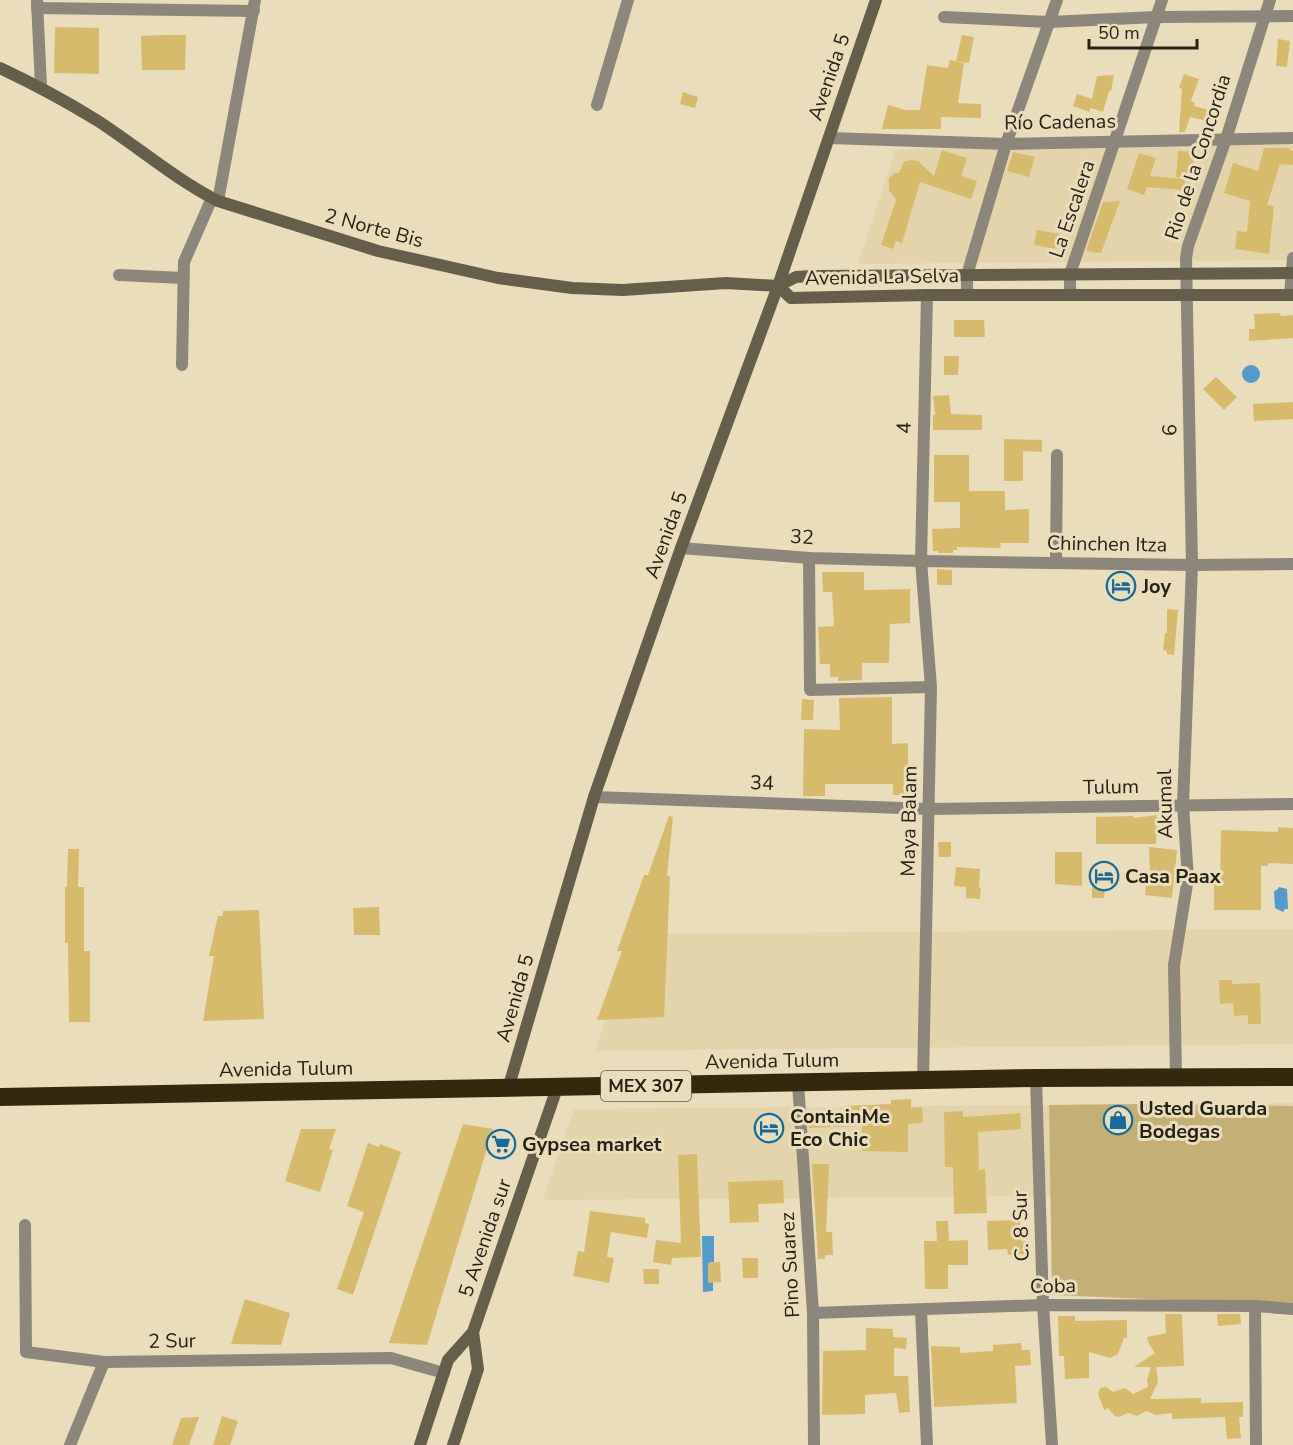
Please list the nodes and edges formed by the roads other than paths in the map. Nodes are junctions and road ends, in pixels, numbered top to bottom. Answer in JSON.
{"nodes":[{"id":1,"x":628,"y":0,"type":"edge"},
{"id":2,"x":876,"y":0,"type":"edge"},
{"id":3,"x":1057,"y":0,"type":"edge"},
{"id":4,"x":1162,"y":0,"type":"edge"},
{"id":5,"x":1270,"y":0,"type":"edge"},
{"id":6,"x":37,"y":4,"type":"edge"},
{"id":7,"x":255,"y":5,"type":"edge"},
{"id":8,"x":1293,"y":16,"type":"edge"},
{"id":9,"x":944,"y":17,"type":"dead end"},
{"id":10,"x":1156,"y":17,"type":"junction"},
{"id":11,"x":1265,"y":17,"type":"junction"},
{"id":12,"x":1049,"y":22,"type":"junction"},
{"id":13,"x":0,"y":68,"type":"edge"},
{"id":14,"x":41,"y":87,"type":"junction"},
{"id":15,"x":597,"y":105,"type":"dead end"},
{"id":16,"x":829,"y":138,"type":"junction"},
{"id":17,"x":1293,"y":138,"type":"edge"},
{"id":18,"x":1226,"y":139,"type":"junction"},
{"id":19,"x":1116,"y":141,"type":"junction"},
{"id":20,"x":1006,"y":144,"type":"junction"},
{"id":21,"x":215,"y":199,"type":"junction"},
{"id":22,"x":1293,"y":258,"type":"edge"},
{"id":23,"x":1186,"y":273,"type":"junction"},
{"id":24,"x":1292,"y":273,"type":"edge"},
{"id":25,"x":1070,"y":274,"type":"junction"},
{"id":26,"x":119,"y":275,"type":"dead end"},
{"id":27,"x":967,"y":275,"type":"junction"},
{"id":28,"x":183,"y":278,"type":"junction"},
{"id":29,"x":778,"y":286,"type":"junction"},
{"id":30,"x":927,"y":295,"type":"junction"},
{"id":31,"x":967,"y":295,"type":"junction"},
{"id":32,"x":1070,"y":295,"type":"junction"},
{"id":33,"x":1187,"y":295,"type":"junction"},
{"id":34,"x":1292,"y":295,"type":"edge"},
{"id":35,"x":182,"y":365,"type":"dead end"},
{"id":36,"x":1057,"y":455,"type":"dead end"},
{"id":37,"x":681,"y":548,"type":"junction"},
{"id":38,"x":809,"y":558,"type":"junction"},
{"id":39,"x":921,"y":561,"type":"junction"},
{"id":40,"x":1056,"y":562,"type":"junction"},
{"id":41,"x":1293,"y":564,"type":"edge"},
{"id":42,"x":1192,"y":565,"type":"junction"},
{"id":43,"x":931,"y":687,"type":"junction"},
{"id":44,"x":594,"y":797,"type":"junction"},
{"id":45,"x":1293,"y":804,"type":"edge"},
{"id":46,"x":1183,"y":805,"type":"junction"},
{"id":47,"x":929,"y":809,"type":"junction"},
{"id":48,"x":1176,"y":1077,"type":"junction"},
{"id":49,"x":1293,"y":1077,"type":"edge"},
{"id":50,"x":1036,"y":1078,"type":"junction"},
{"id":51,"x":923,"y":1081,"type":"junction"},
{"id":52,"x":798,"y":1083,"type":"junction"},
{"id":53,"x":558,"y":1088,"type":"junction"},
{"id":54,"x":508,"y":1089,"type":"junction"},
{"id":55,"x":0,"y":1097,"type":"edge"},
{"id":56,"x":25,"y":1225,"type":"dead end"},
{"id":57,"x":1043,"y":1305,"type":"junction"},
{"id":58,"x":1255,"y":1306,"type":"junction"},
{"id":59,"x":1293,"y":1309,"type":"edge"},
{"id":60,"x":921,"y":1310,"type":"junction"},
{"id":61,"x":813,"y":1313,"type":"junction"},
{"id":62,"x":474,"y":1332,"type":"junction"},
{"id":63,"x":104,"y":1362,"type":"junction"},
{"id":64,"x":444,"y":1373,"type":"junction"},
{"id":65,"x":70,"y":1445,"type":"edge"},
{"id":66,"x":420,"y":1445,"type":"edge"},
{"id":67,"x":453,"y":1445,"type":"edge"},
{"id":68,"x":814,"y":1445,"type":"edge"},
{"id":69,"x":927,"y":1445,"type":"edge"},
{"id":70,"x":1052,"y":1445,"type":"edge"},
{"id":71,"x":1256,"y":1445,"type":"edge"}],
"edges":[{"from":1,"to":15,"type":"street"},
{"from":2,"to":16,"type":"street","name":"Avenida 5"},
{"from":3,"to":12,"type":"street"},
{"from":4,"to":10,"type":"street","name":"La Escalera"},
{"from":5,"to":11,"type":"street","name":"Rio de la Concordia"},
{"from":6,"to":7,"type":"street"},
{"from":6,"to":14,"type":"street"},
{"from":7,"to":21,"type":"street"},
{"from":8,"to":11,"type":"street"},
{"from":9,"to":12,"type":"street"},
{"from":10,"to":11,"type":"street"},
{"from":10,"to":12,"type":"street"},
{"from":10,"to":19,"type":"street","name":"La Escalera"},
{"from":11,"to":18,"type":"street","name":"Rio de la Concordia"},
{"from":12,"to":20,"type":"street"},
{"from":13,"to":14,"type":"street","name":"2 Norte Bis"},
{"from":14,"to":21,"type":"street","name":"2 Norte Bis"},
{"from":16,"to":20,"type":"street","name":"Río Cadenas"},
{"from":16,"to":29,"type":"street","name":"Avenida 5"},
{"from":17,"to":18,"type":"street","name":"Río Cadenas"},
{"from":18,"to":19,"type":"street","name":"Río Cadenas"},
{"from":18,"to":23,"type":"street","name":"Rio de la Concordia"},
{"from":19,"to":20,"type":"street","name":"Río Cadenas"},
{"from":19,"to":25,"type":"street","name":"La Escalera"},
{"from":20,"to":27,"type":"street"},
{"from":21,"to":28,"type":"street"},
{"from":21,"to":29,"type":"street","name":"2 Norte Bis"},
{"from":22,"to":24,"type":"street"},
{"from":23,"to":24,"type":"street","name":"Avenida La Selva"},
{"from":23,"to":25,"type":"street","name":"Avenida La Selva"},
{"from":23,"to":33,"type":"street","name":"Rio de la Concordia"},
{"from":24,"to":34,"type":"street"},
{"from":25,"to":27,"type":"street","name":"Avenida La Selva"},
{"from":25,"to":32,"type":"street","name":"La Escalera"},
{"from":26,"to":28,"type":"street"},
{"from":27,"to":29,"type":"street","name":"Avenida La Selva"},
{"from":27,"to":31,"type":"street"},
{"from":28,"to":35,"type":"street"},
{"from":29,"to":30,"type":"street","name":"Avenida La Selva"},
{"from":29,"to":37,"type":"street","name":"Avenida 5"},
{"from":30,"to":31,"type":"street","name":"Avenida La Selva"},
{"from":30,"to":39,"type":"street","name":"4"},
{"from":31,"to":32,"type":"street","name":"Avenida La Selva"},
{"from":32,"to":33,"type":"street","name":"Avenida La Selva"},
{"from":33,"to":34,"type":"street","name":"Avenida La Selva"},
{"from":33,"to":42,"type":"street","name":"6"},
{"from":36,"to":40,"type":"street"},
{"from":37,"to":38,"type":"street","name":"32"},
{"from":37,"to":44,"type":"street","name":"Avenida 5"},
{"from":38,"to":39,"type":"street","name":"32"},
{"from":38,"to":43,"type":"street"},
{"from":39,"to":40,"type":"street","name":"Chinchen Itza"},
{"from":39,"to":43,"type":"street","name":"Maya Balam"},
{"from":40,"to":42,"type":"street","name":"Chinchen Itza"},
{"from":41,"to":42,"type":"street","name":"Chinchen Itza"},
{"from":42,"to":46,"type":"street","name":"Akumal"},
{"from":43,"to":47,"type":"street","name":"Maya Balam"},
{"from":44,"to":47,"type":"street","name":"34"},
{"from":44,"to":54,"type":"street","name":"Avenida 5"},
{"from":45,"to":46,"type":"street","name":"Tulum"},
{"from":46,"to":47,"type":"street","name":"Tulum"},
{"from":46,"to":48,"type":"street","name":"Akumal"},
{"from":47,"to":51,"type":"street","name":"Maya Balam"},
{"from":48,"to":49,"type":"highway","name":"Avenida Tulum","number":"MEX 307"},
{"from":48,"to":50,"type":"highway","name":"Avenida Tulum","number":"MEX 307"},
{"from":50,"to":51,"type":"highway","name":"Avenida Tulum","number":"MEX 307"},
{"from":50,"to":57,"type":"street","name":"C. 8 Sur"},
{"from":51,"to":52,"type":"highway","name":"Avenida Tulum","number":"MEX 307"},
{"from":52,"to":53,"type":"highway","name":"Avenida Tulum","number":"MEX 307"},
{"from":52,"to":61,"type":"street","name":"Pino Suarez"},
{"from":53,"to":54,"type":"highway","name":"Avenida Tulum","number":"MEX 307"},
{"from":53,"to":62,"type":"street","name":"5 Avenida sur"},
{"from":54,"to":55,"type":"highway","name":"Avenida Tulum","number":"MEX 307"},
{"from":56,"to":63,"type":"street","name":"2 Sur"},
{"from":57,"to":58,"type":"street","name":"Coba"},
{"from":57,"to":60,"type":"street","name":"Coba"},
{"from":57,"to":70,"type":"street","name":"C. 8 Sur"},
{"from":58,"to":59,"type":"street","name":"Coba"},
{"from":58,"to":71,"type":"street"},
{"from":60,"to":61,"type":"street","name":"Coba"},
{"from":60,"to":69,"type":"street"},
{"from":61,"to":68,"type":"street","name":"Pino Suarez"},
{"from":62,"to":64,"type":"street"},
{"from":62,"to":67,"type":"street"},
{"from":63,"to":64,"type":"street","name":"2 Sur"},
{"from":63,"to":65,"type":"street"},
{"from":64,"to":66,"type":"street"}]}
